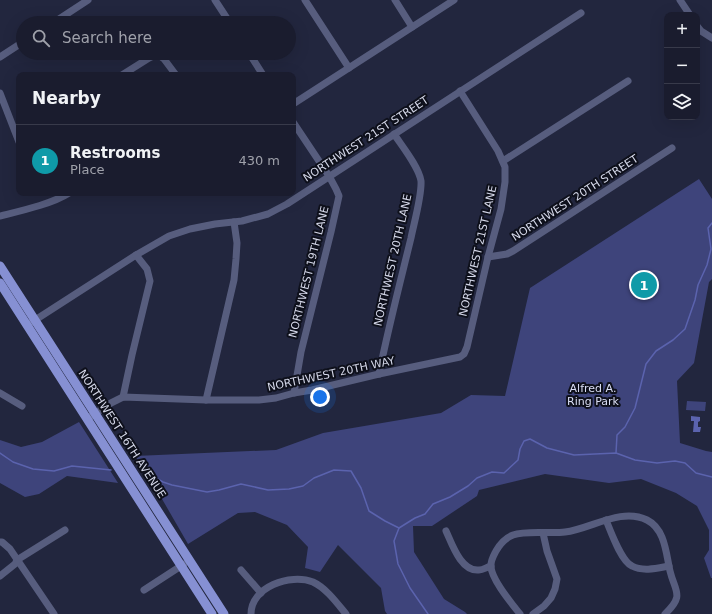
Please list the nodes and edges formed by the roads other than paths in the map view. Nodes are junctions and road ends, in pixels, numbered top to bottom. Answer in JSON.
{"nodes":[{"id":1,"x":88,"y":0,"type":"edge"},
{"id":2,"x":215,"y":0,"type":"edge"},
{"id":3,"x":304,"y":0,"type":"edge"},
{"id":4,"x":395,"y":0,"type":"edge"},
{"id":5,"x":454,"y":0,"type":"edge"},
{"id":6,"x":680,"y":0,"type":"edge"},
{"id":7,"x":688,"y":12,"type":"edge"},
{"id":8,"x":581,"y":13,"type":"dead end"},
{"id":9,"x":64,"y":16,"type":"edge"},
{"id":10,"x":225,"y":16,"type":"edge"},
{"id":11,"x":412,"y":27,"type":"junction"},
{"id":12,"x":700,"y":30,"type":"edge"},
{"id":13,"x":712,"y":38,"type":"edge"},
{"id":14,"x":16,"y":47,"type":"edge"},
{"id":15,"x":0,"y":57,"type":"edge"},
{"id":16,"x":146,"y":60,"type":"edge"},
{"id":17,"x":165,"y":60,"type":"edge"},
{"id":18,"x":253,"y":60,"type":"edge"},
{"id":19,"x":349,"y":68,"type":"junction"},
{"id":20,"x":127,"y":72,"type":"edge"},
{"id":21,"x":174,"y":72,"type":"edge"},
{"id":22,"x":261,"y":72,"type":"edge"},
{"id":23,"x":628,"y":81,"type":"dead end"},
{"id":24,"x":460,"y":91,"type":"junction"},
{"id":25,"x":0,"y":92,"type":"edge"},
{"id":26,"x":296,"y":102,"type":"edge"},
{"id":27,"x":296,"y":127,"type":"edge"},
{"id":28,"x":16,"y":134,"type":"edge"},
{"id":29,"x":394,"y":134,"type":"junction"},
{"id":30,"x":672,"y":148,"type":"dead end"},
{"id":31,"x":503,"y":161,"type":"junction"},
{"id":32,"x":328,"y":176,"type":"junction"},
{"id":33,"x":52,"y":196,"type":"edge"},
{"id":34,"x":65,"y":196,"type":"edge"},
{"id":35,"x":54,"y":200,"type":"junction"},
{"id":36,"x":0,"y":216,"type":"edge"},
{"id":37,"x":234,"y":222,"type":"junction"},
{"id":38,"x":136,"y":255,"type":"junction"},
{"id":39,"x":488,"y":257,"type":"junction"},
{"id":40,"x":0,"y":266,"type":"edge"},
{"id":41,"x":0,"y":283,"type":"edge"},
{"id":42,"x":31,"y":323,"type":"junction"},
{"id":43,"x":464,"y":354,"type":"joint"},
{"id":44,"x":379,"y":374,"type":"junction"},
{"id":45,"x":0,"y":393,"type":"edge"},
{"id":46,"x":294,"y":393,"type":"junction"},
{"id":47,"x":123,"y":397,"type":"junction"},
{"id":48,"x":206,"y":400,"type":"junction"},
{"id":49,"x":22,"y":406,"type":"dead end"},
{"id":50,"x":91,"y":416,"type":"junction"},
{"id":51,"x":142,"y":486,"type":"junction"},
{"id":52,"x":133,"y":491,"type":"junction"},
{"id":53,"x":606,"y":520,"type":"junction"},
{"id":54,"x":65,"y":530,"type":"dead end"},
{"id":55,"x":446,"y":531,"type":"dead end"},
{"id":56,"x":543,"y":533,"type":"junction"},
{"id":57,"x":0,"y":542,"type":"edge"},
{"id":58,"x":17,"y":560,"type":"junction"},
{"id":59,"x":185,"y":563,"type":"junction"},
{"id":60,"x":491,"y":566,"type":"junction"},
{"id":61,"x":669,"y":566,"type":"junction"},
{"id":62,"x":241,"y":570,"type":"dead end"},
{"id":63,"x":0,"y":576,"type":"edge"},
{"id":64,"x":144,"y":590,"type":"dead end"},
{"id":65,"x":261,"y":593,"type":"junction"},
{"id":66,"x":54,"y":614,"type":"edge"},
{"id":67,"x":212,"y":614,"type":"edge"},
{"id":68,"x":224,"y":614,"type":"edge"},
{"id":69,"x":250,"y":614,"type":"edge"},
{"id":70,"x":346,"y":614,"type":"edge"},
{"id":71,"x":520,"y":614,"type":"edge"},
{"id":72,"x":533,"y":614,"type":"edge"},
{"id":73,"x":665,"y":614,"type":"edge"}],
"edges":[{"from":1,"to":9,"type":"street"},
{"from":2,"to":10,"type":"street"},
{"from":3,"to":19,"type":"street"},
{"from":4,"to":11,"type":"street"},
{"from":5,"to":11,"type":"street"},
{"from":6,"to":7,"type":"street"},
{"from":8,"to":24,"type":"street","name":"NORTHWEST 21ST STREET"},
{"from":11,"to":19,"type":"street"},
{"from":12,"to":13,"type":"street"},
{"from":14,"to":15,"type":"street"},
{"from":16,"to":20,"type":"street"},
{"from":17,"to":21,"type":"street"},
{"from":18,"to":22,"type":"street"},
{"from":19,"to":26,"type":"street"},
{"from":23,"to":31,"type":"street"},
{"from":24,"to":29,"type":"street","name":"NORTHWEST 21ST STREET"},
{"from":24,"to":31,"type":"street","name":"NORTHWEST 21ST LANE"},
{"from":25,"to":28,"type":"street"},
{"from":27,"to":32,"type":"street","name":"NORTHWEST 19TH LANE"},
{"from":29,"to":32,"type":"street","name":"NORTHWEST 21ST STREET"},
{"from":29,"to":44,"type":"street","name":"NORTHWEST 20TH LANE"},
{"from":30,"to":39,"type":"street","name":"NORTHWEST 20TH STREET"},
{"from":31,"to":39,"type":"street","name":"NORTHWEST 21ST LANE"},
{"from":32,"to":37,"type":"street","name":"NORTHWEST 21ST STREET"},
{"from":32,"to":46,"type":"street","name":"NORTHWEST 19TH LANE"},
{"from":33,"to":35,"type":"street"},
{"from":34,"to":35,"type":"street"},
{"from":35,"to":36,"type":"street"},
{"from":37,"to":38,"type":"street","name":"NORTHWEST 21ST STREET"},
{"from":37,"to":48,"type":"street"},
{"from":38,"to":42,"type":"street","name":"NORTHWEST 21ST STREET"},
{"from":38,"to":47,"type":"street"},
{"from":39,"to":43,"type":"street","name":"NORTHWEST 21ST LANE"},
{"from":40,"to":42,"type":"main road","name":"NORTHWEST 16TH AVENUE"},
{"from":41,"to":42,"type":"main road","name":"NORTHWEST 16TH AVENUE"},
{"from":42,"to":50,"type":"main road","name":"NORTHWEST 16TH AVENUE"},
{"from":43,"to":44,"type":"street","name":"NORTHWEST 20TH WAY"},
{"from":44,"to":46,"type":"street","name":"NORTHWEST 20TH WAY"},
{"from":45,"to":49,"type":"street"},
{"from":46,"to":48,"type":"street","name":"NORTHWEST 20TH WAY"},
{"from":47,"to":48,"type":"street","name":"NORTHWEST 20TH WAY"},
{"from":47,"to":50,"type":"street"},
{"from":50,"to":51,"type":"main road","name":"NORTHWEST 16TH AVENUE"},
{"from":50,"to":52,"type":"main road","name":"NORTHWEST 16TH AVENUE"},
{"from":51,"to":52,"type":"main road"},
{"from":51,"to":59,"type":"main road","name":"NORTHWEST 16TH AVENUE"},
{"from":52,"to":59,"type":"main road","name":"NORTHWEST 16TH AVENUE"},
{"from":53,"to":56,"type":"street"},
{"from":53,"to":61,"type":"street"},
{"from":53,"to":61,"type":"street"},
{"from":54,"to":58,"type":"street"},
{"from":55,"to":60,"type":"street"},
{"from":56,"to":60,"type":"street"},
{"from":56,"to":72,"type":"street"},
{"from":57,"to":58,"type":"street"},
{"from":58,"to":63,"type":"street"},
{"from":58,"to":66,"type":"street"},
{"from":59,"to":64,"type":"street"},
{"from":59,"to":67,"type":"main road","name":"NORTHWEST 16TH AVENUE"},
{"from":59,"to":68,"type":"main road","name":"NORTHWEST 16TH AVENUE"},
{"from":60,"to":71,"type":"street"},
{"from":61,"to":73,"type":"street"},
{"from":62,"to":65,"type":"street"},
{"from":65,"to":69,"type":"street"},
{"from":65,"to":70,"type":"street"}]}
